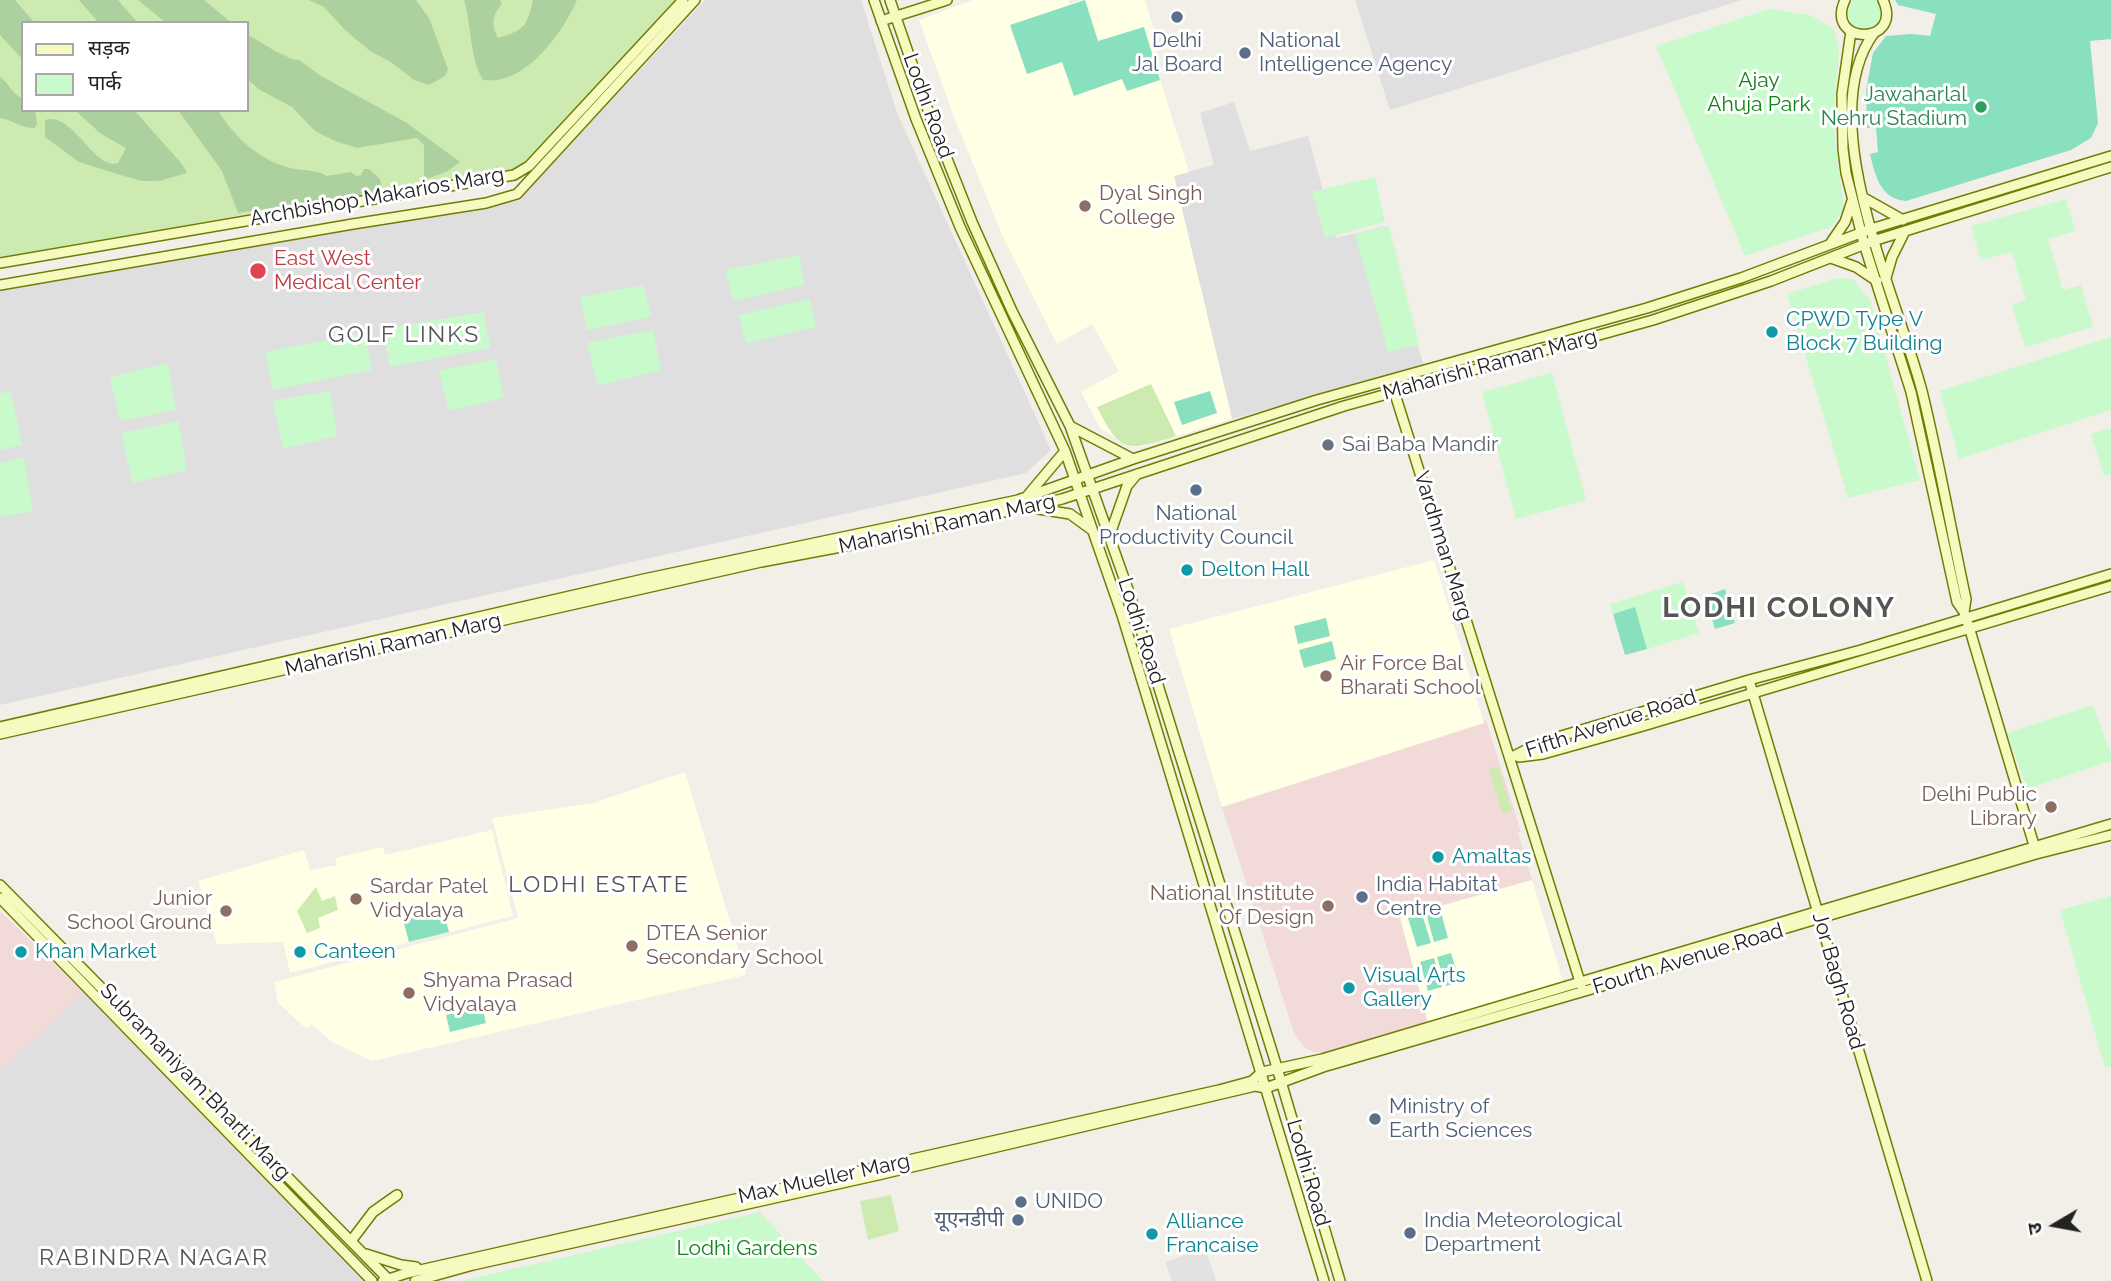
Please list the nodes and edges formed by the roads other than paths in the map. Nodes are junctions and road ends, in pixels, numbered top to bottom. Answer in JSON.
{"nodes":[{"id":1,"x":683,"y":0,"type":"edge"},
{"id":2,"x":695,"y":0,"type":"edge"},
{"id":3,"x":947,"y":0,"type":"edge"},
{"id":4,"x":1845,"y":0,"type":"edge"},
{"id":5,"x":1883,"y":0,"type":"edge"},
{"id":6,"x":893,"y":1,"type":"edge"},
{"id":7,"x":875,"y":3,"type":"edge"},
{"id":8,"x":896,"y":17,"type":"junction"},
{"id":9,"x":881,"y":21,"type":"junction"},
{"id":10,"x":1851,"y":31,"type":"junction"},
{"id":11,"x":1874,"y":33,"type":"junction"},
{"id":12,"x":2111,"y":156,"type":"edge"},
{"id":13,"x":2111,"y":167,"type":"edge"},
{"id":14,"x":1864,"y":198,"type":"junction"},
{"id":15,"x":1852,"y":199,"type":"junction"},
{"id":16,"x":1903,"y":220,"type":"junction"},
{"id":17,"x":1867,"y":231,"type":"junction"},
{"id":18,"x":1905,"y":231,"type":"junction"},
{"id":19,"x":1869,"y":242,"type":"junction"},
{"id":20,"x":1828,"y":246,"type":"junction"},
{"id":21,"x":1831,"y":258,"type":"junction"},
{"id":22,"x":0,"y":263,"type":"edge"},
{"id":23,"x":1882,"y":280,"type":"junction"},
{"id":24,"x":0,"y":285,"type":"edge"},
{"id":25,"x":1394,"y":391,"type":"junction"},
{"id":26,"x":1070,"y":426,"type":"junction"},
{"id":27,"x":1065,"y":451,"type":"junction"},
{"id":28,"x":1133,"y":459,"type":"junction"},
{"id":29,"x":1138,"y":472,"type":"junction"},
{"id":30,"x":1087,"y":475,"type":"junction"},
{"id":31,"x":1075,"y":480,"type":"junction"},
{"id":32,"x":1091,"y":489,"type":"junction"},
{"id":33,"x":1079,"y":494,"type":"junction"},
{"id":34,"x":1027,"y":496,"type":"junction"},
{"id":35,"x":1029,"y":507,"type":"junction"},
{"id":36,"x":1092,"y":530,"type":"junction"},
{"id":37,"x":1109,"y":537,"type":"junction"},
{"id":38,"x":2111,"y":574,"type":"edge"},
{"id":39,"x":2111,"y":586,"type":"edge"},
{"id":40,"x":1964,"y":614,"type":"junction"},
{"id":41,"x":1969,"y":627,"type":"junction"},
{"id":42,"x":1749,"y":680,"type":"junction"},
{"id":43,"x":1754,"y":694,"type":"junction"},
{"id":44,"x":0,"y":727,"type":"edge"},
{"id":45,"x":0,"y":734,"type":"edge"},
{"id":46,"x":1510,"y":758,"type":"junction"},
{"id":47,"x":2111,"y":824,"type":"edge"},
{"id":48,"x":2111,"y":835,"type":"edge"},
{"id":49,"x":2035,"y":850,"type":"junction"},
{"id":50,"x":0,"y":885,"type":"edge"},
{"id":51,"x":0,"y":898,"type":"edge"},
{"id":52,"x":1819,"y":915,"type":"junction"},
{"id":53,"x":1582,"y":986,"type":"junction"},
{"id":54,"x":1381,"y":1046,"type":"junction"},
{"id":55,"x":1276,"y":1068,"type":"junction"},
{"id":56,"x":1262,"y":1072,"type":"junction"},
{"id":57,"x":1282,"y":1083,"type":"junction"},
{"id":58,"x":1266,"y":1088,"type":"junction"},
{"id":59,"x":397,"y":1195,"type":"dead end"},
{"id":60,"x":351,"y":1241,"type":"junction"},
{"id":61,"x":361,"y":1251,"type":"junction"},
{"id":62,"x":430,"y":1275,"type":"edge"},
{"id":63,"x":386,"y":1280,"type":"edge"},
{"id":64,"x":372,"y":1281,"type":"edge"},
{"id":65,"x":415,"y":1281,"type":"edge"},
{"id":66,"x":1324,"y":1281,"type":"edge"},
{"id":67,"x":1340,"y":1281,"type":"edge"},
{"id":68,"x":1927,"y":1281,"type":"edge"}],
"edges":[{"from":1,"to":22,"type":"main road","name":"Archbishop Makarios Marg"},
{"from":2,"to":24,"type":"main road","name":"Archbishop Makarios Marg"},
{"from":3,"to":8,"type":"main road"},
{"from":4,"to":10,"type":"main road"},
{"from":5,"to":11,"type":"main road"},
{"from":6,"to":7,"type":"main road"},
{"from":6,"to":8,"type":"main road","name":"Lodhi Road"},
{"from":7,"to":9,"type":"main road","name":"Lodhi Road"},
{"from":8,"to":9,"type":"main road"},
{"from":8,"to":26,"type":"main road","name":"Lodhi Road"},
{"from":9,"to":27,"type":"main road","name":"Lodhi Road"},
{"from":10,"to":11,"type":"main road"},
{"from":10,"to":15,"type":"main road"},
{"from":11,"to":14,"type":"main road"},
{"from":12,"to":16,"type":"main road","name":"Maharishi Raman Marg"},
{"from":13,"to":18,"type":"main road","name":"Maharishi Raman Marg"},
{"from":14,"to":16,"type":"main road"},
{"from":14,"to":17,"type":"main road"},
{"from":15,"to":17,"type":"main road"},
{"from":15,"to":20,"type":"main road"},
{"from":16,"to":17,"type":"main road","name":"Maharishi Raman Marg"},
{"from":17,"to":19,"type":"main road"},
{"from":17,"to":20,"type":"main road","name":"Maharishi Raman Marg"},
{"from":18,"to":19,"type":"main road","name":"Maharishi Raman Marg"},
{"from":18,"to":23,"type":"main road"},
{"from":19,"to":21,"type":"main road","name":"Maharishi Raman Marg"},
{"from":19,"to":23,"type":"main road"},
{"from":20,"to":28,"type":"main road","name":"Maharishi Raman Marg"},
{"from":21,"to":23,"type":"main road"},
{"from":21,"to":25,"type":"main road","name":"Maharishi Raman Marg"},
{"from":23,"to":40,"type":"main road"},
{"from":25,"to":29,"type":"main road","name":"Maharishi Raman Marg"},
{"from":25,"to":46,"type":"main road","name":"Vardhman Marg"},
{"from":26,"to":28,"type":"main road"},
{"from":26,"to":30,"type":"main road","name":"Lodhi Road"},
{"from":27,"to":31,"type":"main road","name":"Lodhi Road"},
{"from":27,"to":34,"type":"main road"},
{"from":28,"to":30,"type":"main road","name":"Maharishi Raman Marg"},
{"from":29,"to":32,"type":"main road","name":"Maharishi Raman Marg"},
{"from":29,"to":37,"type":"main road"},
{"from":30,"to":31,"type":"main road","name":"Maharishi Raman Marg"},
{"from":30,"to":32,"type":"main road","name":"Lodhi Road"},
{"from":31,"to":33,"type":"main road","name":"Lodhi Road"},
{"from":31,"to":34,"type":"main road","name":"Maharishi Raman Marg"},
{"from":32,"to":33,"type":"main road","name":"Maharishi Raman Marg"},
{"from":32,"to":37,"type":"main road","name":"Lodhi Road"},
{"from":33,"to":35,"type":"main road","name":"Maharishi Raman Marg"},
{"from":33,"to":36,"type":"main road","name":"Lodhi Road"},
{"from":34,"to":44,"type":"main road","name":"Maharishi Raman Marg"},
{"from":35,"to":36,"type":"main road"},
{"from":35,"to":45,"type":"main road","name":"Maharishi Raman Marg"},
{"from":36,"to":56,"type":"main road","name":"Lodhi Road"},
{"from":37,"to":55,"type":"main road","name":"Lodhi Road"},
{"from":38,"to":40,"type":"main road","name":"Fifth Avenue Road"},
{"from":39,"to":41,"type":"main road","name":"Fifth Avenue Road"},
{"from":40,"to":41,"type":"main road"},
{"from":40,"to":42,"type":"main road","name":"Fifth Avenue Road"},
{"from":41,"to":43,"type":"main road","name":"Fifth Avenue Road"},
{"from":41,"to":49,"type":"main road"},
{"from":42,"to":43,"type":"main road","name":"Jor Bagh Road"},
{"from":42,"to":46,"type":"main road","name":"Fifth Avenue Road"},
{"from":43,"to":46,"type":"main road","name":"Fifth Avenue Road"},
{"from":43,"to":52,"type":"main road","name":"Jor Bagh Road"},
{"from":46,"to":53,"type":"main road","name":"Vardhman Marg"},
{"from":47,"to":49,"type":"main road","name":"Fourth Avenue Road"},
{"from":48,"to":49,"type":"main road","name":"Fourth Avenue Road"},
{"from":49,"to":52,"type":"main road","name":"Fourth Avenue Road"},
{"from":50,"to":60,"type":"main road","name":"Subramaniyam Bharti Marg"},
{"from":51,"to":64,"type":"main road","name":"Subramaniyam Bharti Marg"},
{"from":52,"to":53,"type":"main road","name":"Fourth Avenue Road"},
{"from":52,"to":68,"type":"main road","name":"Jor Bagh Road"},
{"from":53,"to":54,"type":"main road","name":"Fourth Avenue Road"},
{"from":54,"to":55,"type":"main road","name":"Fourth Avenue Road"},
{"from":54,"to":57,"type":"main road","name":"Fourth Avenue Road"},
{"from":55,"to":56,"type":"main road","name":"Max Mueller Marg"},
{"from":55,"to":57,"type":"main road","name":"Lodhi Road"},
{"from":56,"to":58,"type":"main road","name":"Lodhi Road"},
{"from":56,"to":62,"type":"main road","name":"Max Mueller Marg"},
{"from":57,"to":58,"type":"main road","name":"Fourth Avenue Road"},
{"from":57,"to":67,"type":"main road","name":"Lodhi Road"},
{"from":58,"to":62,"type":"main road","name":"Max Mueller Marg"},
{"from":58,"to":66,"type":"main road","name":"Lodhi Road"},
{"from":59,"to":60,"type":"main road"},
{"from":60,"to":61,"type":"main road","name":"Subramaniyam Bharti Marg"},
{"from":61,"to":62,"type":"main road"},
{"from":61,"to":63,"type":"main road","name":"Subramaniyam Bharti Marg"},
{"from":62,"to":63,"type":"main road","name":"Max Mueller Marg"},
{"from":62,"to":65,"type":"main road","name":"Max Mueller Marg"}]}
